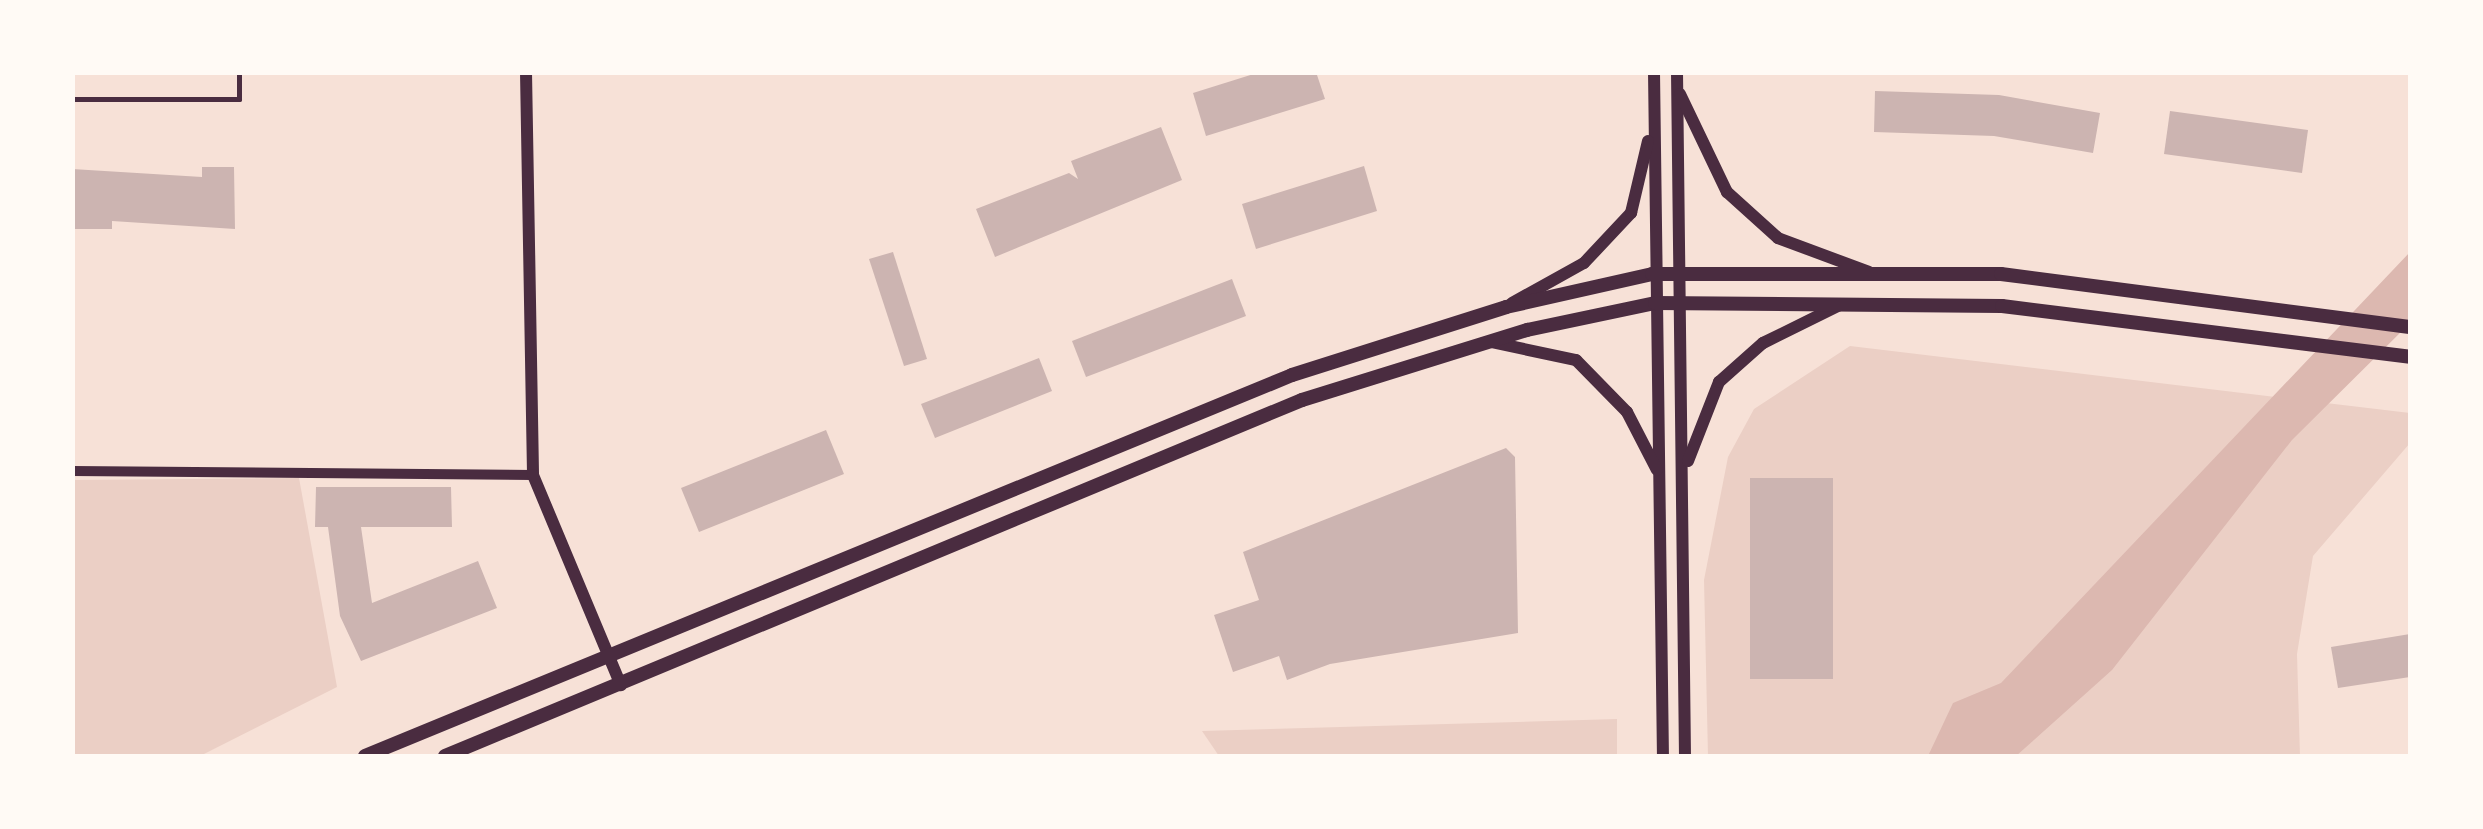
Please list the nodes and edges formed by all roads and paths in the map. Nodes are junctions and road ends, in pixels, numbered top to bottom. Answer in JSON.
{"nodes":[{"id":1,"x":239,"y":72,"type":"edge"},
{"id":2,"x":526,"y":72,"type":"edge"},
{"id":3,"x":1654,"y":72,"type":"edge"},
{"id":4,"x":1677,"y":72,"type":"edge"},
{"id":5,"x":1677,"y":88,"type":"junction"},
{"id":6,"x":72,"y":99,"type":"edge"},
{"id":7,"x":1655,"y":114,"type":"junction"},
{"id":8,"x":1679,"y":272,"type":"junction"},
{"id":9,"x":1871,"y":272,"type":"junction"},
{"id":10,"x":1652,"y":274,"type":"junction"},
{"id":11,"x":1848,"y":301,"type":"junction"},
{"id":12,"x":1682,"y":302,"type":"junction"},
{"id":13,"x":1655,"y":303,"type":"junction"},
{"id":14,"x":1506,"y":307,"type":"junction"},
{"id":15,"x":2410,"y":327,"type":"edge"},
{"id":16,"x":1488,"y":342,"type":"junction"},
{"id":17,"x":2410,"y":357,"type":"edge"},
{"id":18,"x":1685,"y":468,"type":"junction"},
{"id":19,"x":72,"y":472,"type":"edge"},
{"id":20,"x":1659,"y":473,"type":"junction"},
{"id":21,"x":533,"y":474,"type":"junction"},
{"id":22,"x":608,"y":654,"type":"junction"},
{"id":23,"x":621,"y":685,"type":"junction"},
{"id":24,"x":365,"y":756,"type":"edge"},
{"id":25,"x":446,"y":756,"type":"edge"},
{"id":26,"x":1663,"y":756,"type":"edge"},
{"id":27,"x":1685,"y":756,"type":"edge"}],
"edges":[{"from":1,"to":6,"type":"lane"},
{"from":2,"to":21,"type":"street"},
{"from":3,"to":7,"type":"street"},
{"from":4,"to":5,"type":"street"},
{"from":5,"to":8,"type":"street"},
{"from":5,"to":9,"type":"street"},
{"from":7,"to":10,"type":"street"},
{"from":7,"to":14,"type":"street"},
{"from":8,"to":9,"type":"main road"},
{"from":8,"to":10,"type":"main road"},
{"from":8,"to":12,"type":"street"},
{"from":9,"to":15,"type":"main road"},
{"from":10,"to":13,"type":"street"},
{"from":10,"to":14,"type":"main road"},
{"from":11,"to":12,"type":"main road"},
{"from":11,"to":17,"type":"main road"},
{"from":11,"to":18,"type":"street"},
{"from":12,"to":13,"type":"main road"},
{"from":12,"to":18,"type":"street"},
{"from":13,"to":16,"type":"main road"},
{"from":13,"to":20,"type":"street"},
{"from":14,"to":22,"type":"main road"},
{"from":16,"to":20,"type":"street"},
{"from":16,"to":23,"type":"main road"},
{"from":18,"to":27,"type":"street"},
{"from":19,"to":21,"type":"street"},
{"from":20,"to":26,"type":"street"},
{"from":21,"to":22,"type":"street"},
{"from":22,"to":23,"type":"street"},
{"from":22,"to":24,"type":"main road"},
{"from":23,"to":25,"type":"main road"}]}
